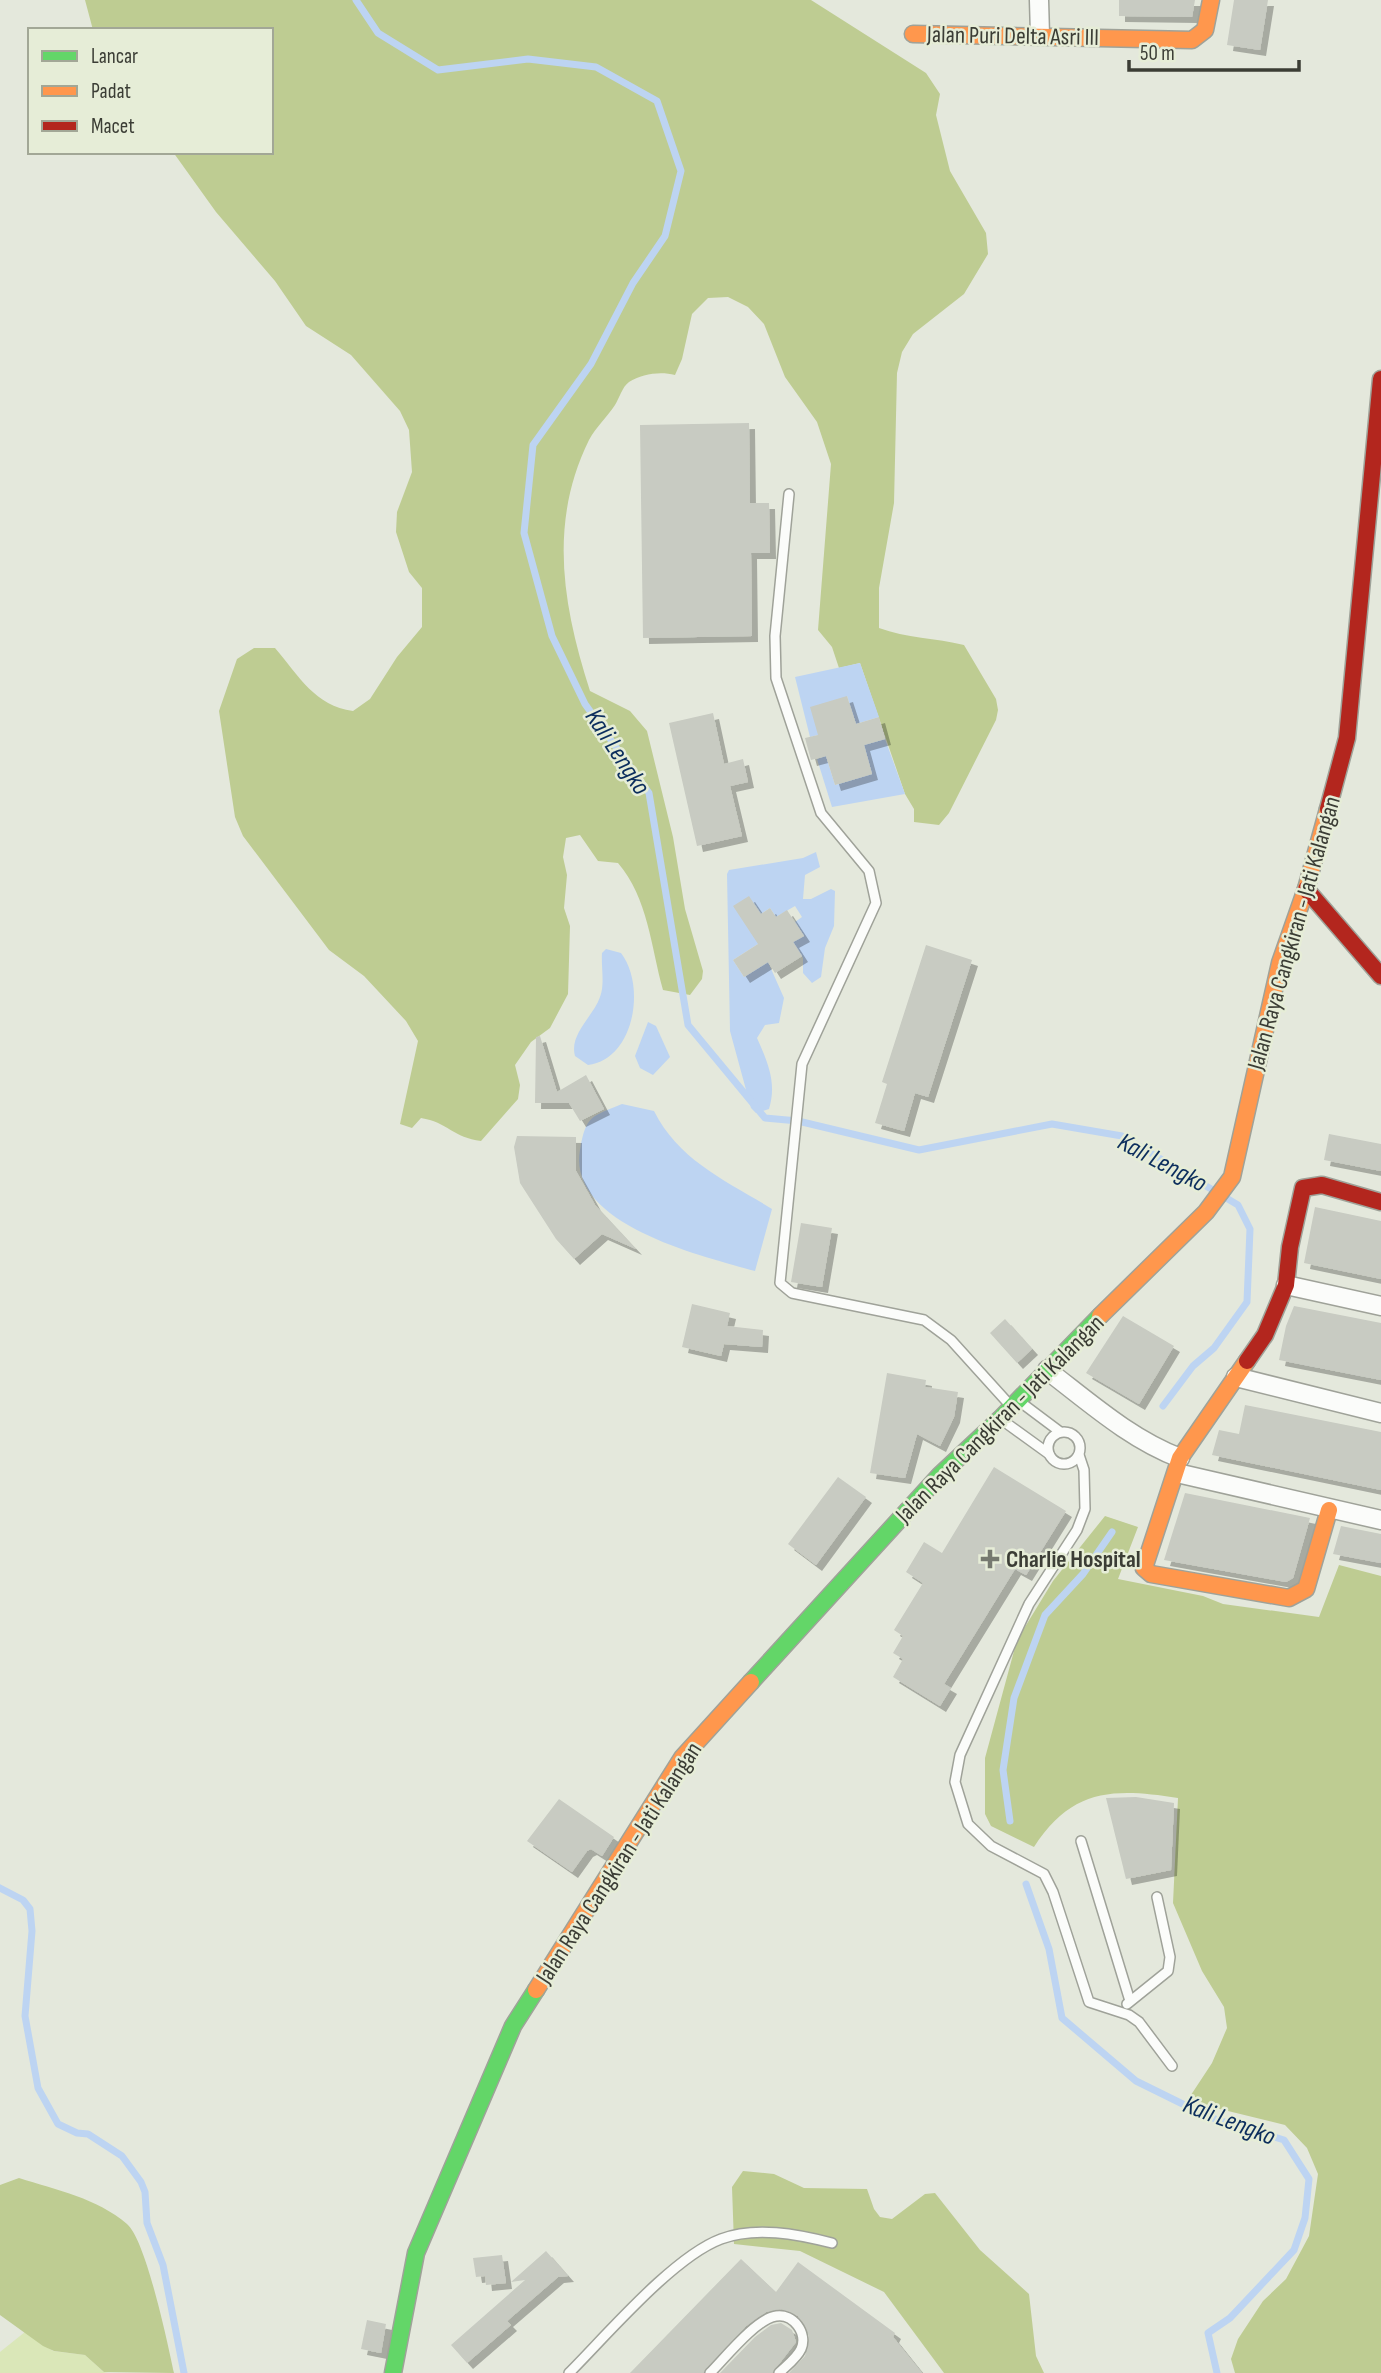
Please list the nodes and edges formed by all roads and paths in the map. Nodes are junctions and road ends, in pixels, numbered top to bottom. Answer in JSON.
{"nodes":[{"id":1,"x":1039,"y":0,"type":"edge"},
{"id":2,"x":1211,"y":0,"type":"edge"},
{"id":3,"x":913,"y":34,"type":"dead end"},
{"id":4,"x":1040,"y":35,"type":"junction"},
{"id":5,"x":1381,"y":379,"type":"edge"},
{"id":6,"x":789,"y":494,"type":"dead end"},
{"id":7,"x":1306,"y":889,"type":"junction"},
{"id":8,"x":1381,"y":976,"type":"edge"},
{"id":9,"x":1381,"y":1202,"type":"edge"},
{"id":10,"x":1286,"y":1285,"type":"junction"},
{"id":11,"x":1381,"y":1307,"type":"edge"},
{"id":12,"x":1047,"y":1370,"type":"junction"},
{"id":13,"x":1236,"y":1377,"type":"junction"},
{"id":14,"x":1014,"y":1403,"type":"junction"},
{"id":15,"x":1381,"y":1413,"type":"edge"},
{"id":16,"x":1000,"y":1419,"type":"junction"},
{"id":17,"x":1059,"y":1431,"type":"junction"},
{"id":18,"x":1049,"y":1454,"type":"junction"},
{"id":19,"x":1079,"y":1455,"type":"junction"},
{"id":20,"x":1178,"y":1466,"type":"junction"},
{"id":21,"x":1329,"y":1510,"type":"junction"},
{"id":22,"x":1381,"y":1520,"type":"edge"},
{"id":23,"x":1081,"y":1841,"type":"dead end"},
{"id":24,"x":1157,"y":1897,"type":"dead end"},
{"id":25,"x":1130,"y":2001,"type":"junction"},
{"id":26,"x":1117,"y":2012,"type":"junction"},
{"id":27,"x":1172,"y":2066,"type":"dead end"},
{"id":28,"x":832,"y":2243,"type":"dead end"},
{"id":29,"x":393,"y":2373,"type":"edge"},
{"id":30,"x":569,"y":2373,"type":"edge"},
{"id":31,"x":710,"y":2373,"type":"edge"},
{"id":32,"x":779,"y":2373,"type":"edge"}],
"edges":[{"from":1,"to":4,"type":"street"},
{"from":2,"to":4,"type":"street","name":"Jalan Puri Delta Asri III"},
{"from":3,"to":4,"type":"street","name":"Jalan Puri Delta Asri III"},
{"from":5,"to":7,"type":"street","name":"Jalan Raya Cangkiran - Jati Kalangan"},
{"from":6,"to":14,"type":"lane"},
{"from":7,"to":8,"type":"street"},
{"from":7,"to":12,"type":"street","name":"Jalan Raya Cangkiran - Jati Kalangan"},
{"from":9,"to":10,"type":"street"},
{"from":10,"to":11,"type":"street"},
{"from":10,"to":13,"type":"street"},
{"from":12,"to":14,"type":"street","name":"Jalan Raya Cangkiran - Jati Kalangan"},
{"from":12,"to":20,"type":"street"},
{"from":13,"to":15,"type":"street"},
{"from":13,"to":20,"type":"street"},
{"from":14,"to":16,"type":"street","name":"Jalan Raya Cangkiran - Jati Kalangan"},
{"from":14,"to":17,"type":"lane"},
{"from":16,"to":18,"type":"lane"},
{"from":16,"to":29,"type":"street","name":"Jalan Raya Cangkiran - Jati Kalangan"},
{"from":17,"to":18,"type":"lane"},
{"from":17,"to":19,"type":"lane"},
{"from":18,"to":19,"type":"lane"},
{"from":19,"to":26,"type":"lane"},
{"from":20,"to":21,"type":"street"},
{"from":20,"to":21,"type":"street"},
{"from":21,"to":22,"type":"street"},
{"from":23,"to":25,"type":"lane"},
{"from":24,"to":25,"type":"lane"},
{"from":25,"to":26,"type":"lane"},
{"from":26,"to":27,"type":"lane"},
{"from":28,"to":30,"type":"lane"},
{"from":31,"to":32,"type":"lane"}]}
